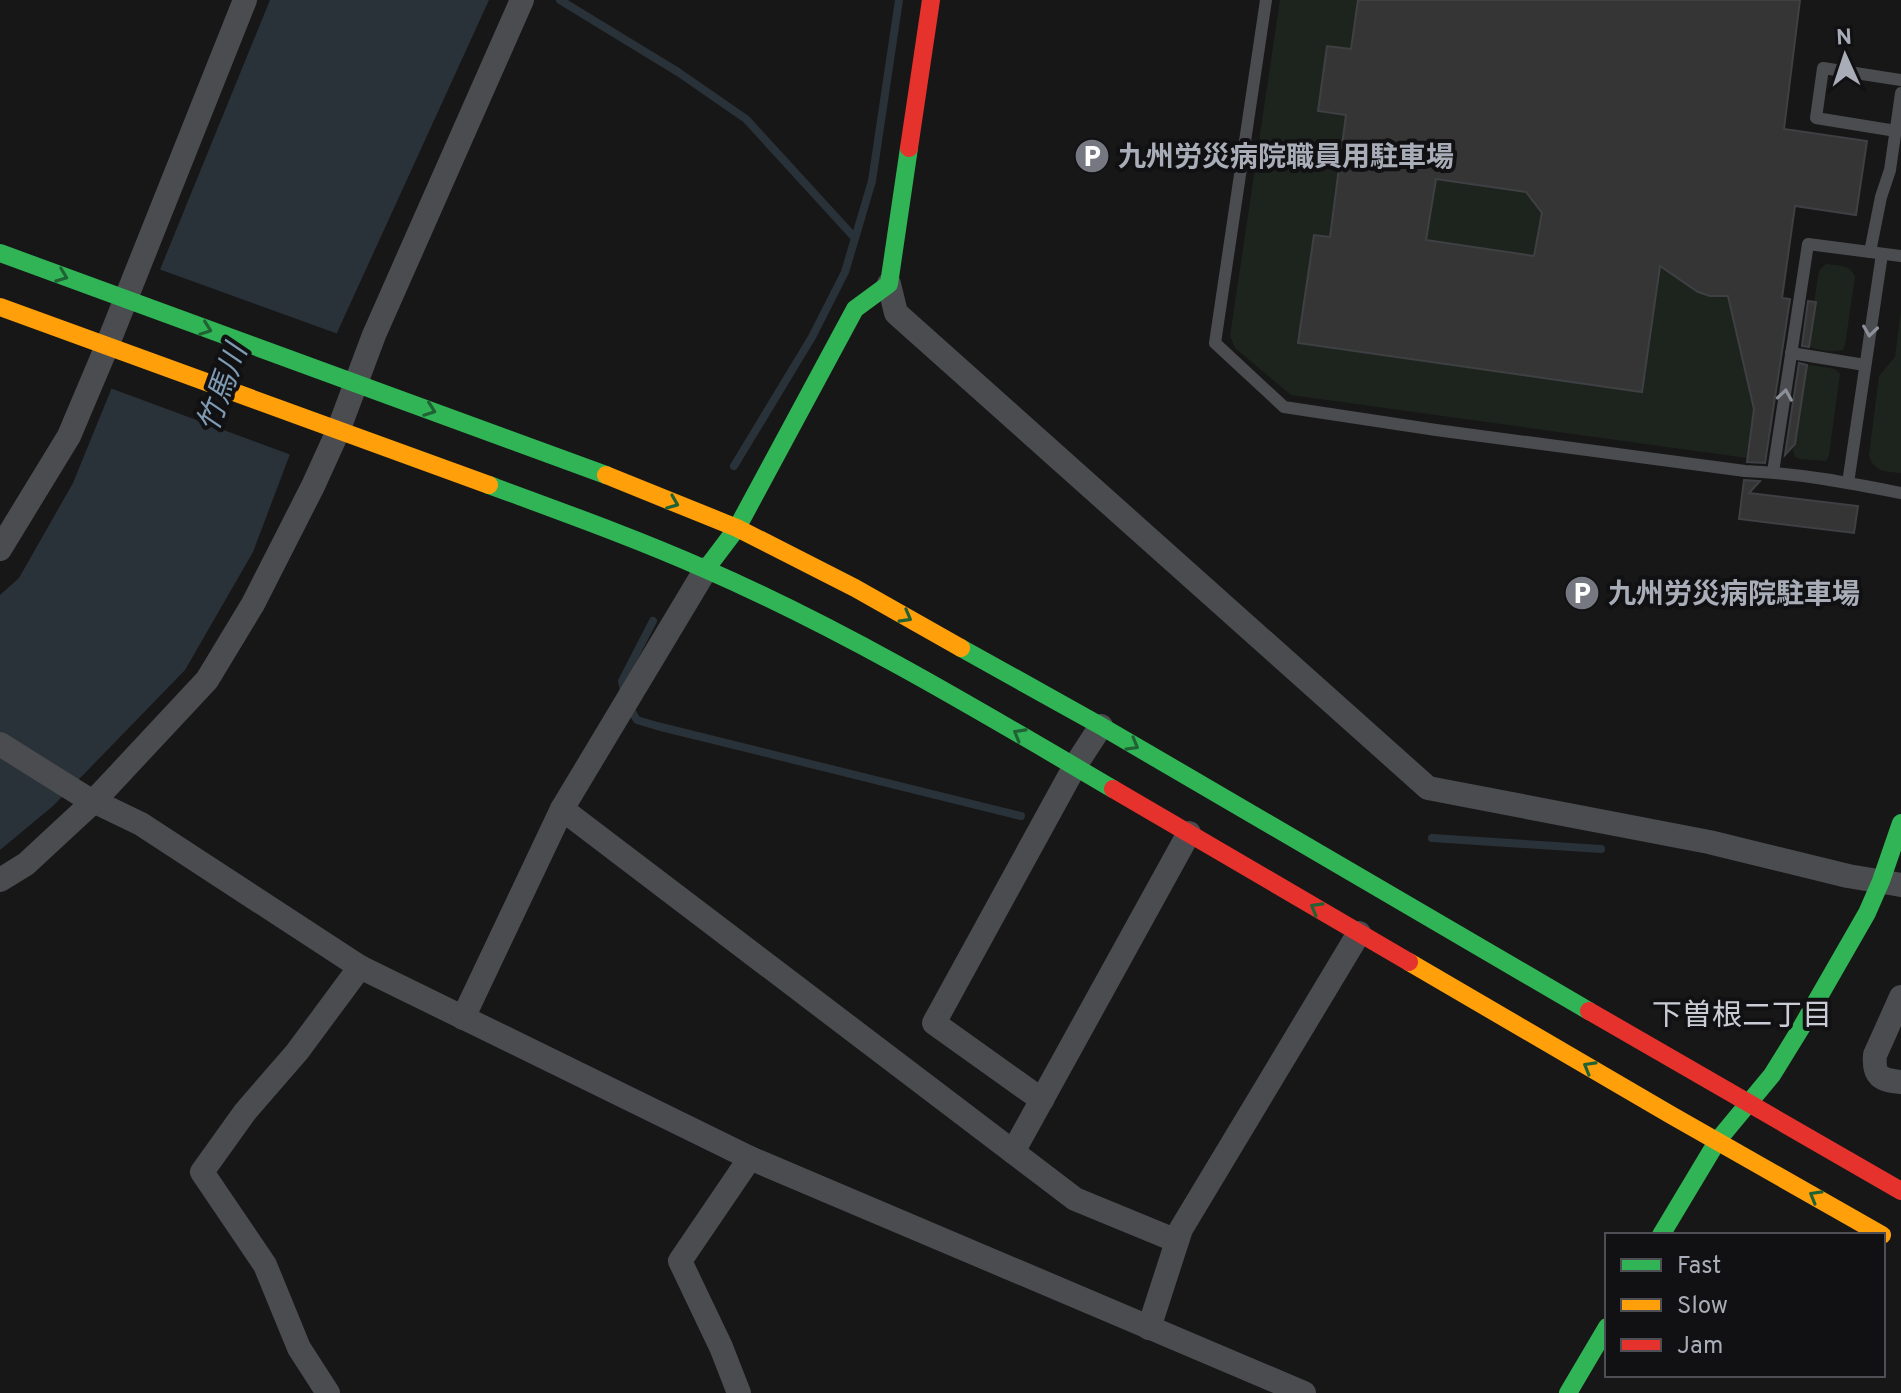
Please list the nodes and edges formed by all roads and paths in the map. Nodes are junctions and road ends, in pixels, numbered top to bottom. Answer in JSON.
{"nodes":[{"id":1,"x":245,"y":0,"type":"edge"},
{"id":2,"x":522,"y":0,"type":"edge"},
{"id":3,"x":931,"y":0,"type":"edge"},
{"id":4,"x":1266,"y":0,"type":"edge"},
{"id":5,"x":1901,"y":80,"type":"edge"},
{"id":6,"x":1901,"y":93,"type":"edge"},
{"id":7,"x":1896,"y":131,"type":"junction"},
{"id":8,"x":0,"y":253,"type":"edge"},
{"id":9,"x":1876,"y":253,"type":"junction"},
{"id":10,"x":1901,"y":256,"type":"edge"},
{"id":11,"x":889,"y":284,"type":"junction"},
{"id":12,"x":129,"y":301,"type":"junction"},
{"id":13,"x":0,"y":307,"type":"edge"},
{"id":14,"x":111,"y":348,"type":"junction"},
{"id":15,"x":1791,"y":353,"type":"junction"},
{"id":16,"x":1865,"y":365,"type":"junction"},
{"id":17,"x":351,"y":381,"type":"junction"},
{"id":18,"x":332,"y":428,"type":"junction"},
{"id":19,"x":1773,"y":472,"type":"junction"},
{"id":20,"x":1848,"y":483,"type":"junction"},
{"id":21,"x":1901,"y":493,"type":"edge"},
{"id":22,"x":737,"y":528,"type":"junction"},
{"id":23,"x":0,"y":549,"type":"edge"},
{"id":24,"x":706,"y":569,"type":"junction"},
{"id":25,"x":1101,"y":726,"type":"junction"},
{"id":26,"x":0,"y":744,"type":"edge"},
{"id":27,"x":1075,"y":766,"type":"junction"},
{"id":28,"x":89,"y":799,"type":"junction"},
{"id":29,"x":562,"y":809,"type":"junction"},
{"id":30,"x":1901,"y":823,"type":"edge"},
{"id":31,"x":1189,"y":833,"type":"junction"},
{"id":32,"x":0,"y":880,"type":"edge"},
{"id":33,"x":1891,"y":883,"type":"edge"},
{"id":34,"x":1359,"y":933,"type":"junction"},
{"id":35,"x":360,"y":967,"type":"junction"},
{"id":36,"x":1901,"y":997,"type":"edge"},
{"id":37,"x":463,"y":1018,"type":"junction"},
{"id":38,"x":1901,"y":1082,"type":"edge"},
{"id":39,"x":1042,"y":1100,"type":"junction"},
{"id":40,"x":1749,"y":1103,"type":"junction"},
{"id":41,"x":1718,"y":1140,"type":"junction"},
{"id":42,"x":1013,"y":1152,"type":"junction"},
{"id":43,"x":750,"y":1158,"type":"junction"},
{"id":44,"x":1901,"y":1191,"type":"edge"},
{"id":45,"x":1662,"y":1233,"type":"edge"},
{"id":46,"x":1880,"y":1233,"type":"edge"},
{"id":47,"x":1177,"y":1241,"type":"junction"},
{"id":48,"x":1149,"y":1328,"type":"junction"},
{"id":49,"x":1605,"y":1330,"type":"edge"},
{"id":50,"x":328,"y":1393,"type":"edge"},
{"id":51,"x":739,"y":1393,"type":"edge"},
{"id":52,"x":1304,"y":1393,"type":"edge"},
{"id":53,"x":1568,"y":1393,"type":"edge"}],
"edges":[{"from":1,"to":12,"type":"street"},
{"from":2,"to":17,"type":"street"},
{"from":3,"to":11,"type":"street"},
{"from":4,"to":19,"type":"lane"},
{"from":5,"to":7,"type":"lane"},
{"from":6,"to":7,"type":"lane"},
{"from":7,"to":9,"type":"lane"},
{"from":8,"to":12,"type":"street","one_way":true},
{"from":9,"to":10,"type":"lane"},
{"from":9,"to":15,"type":"lane"},
{"from":9,"to":16,"type":"lane","one_way":true},
{"from":11,"to":22,"type":"street"},
{"from":11,"to":33,"type":"street"},
{"from":12,"to":14,"type":"street"},
{"from":12,"to":17,"type":"street","one_way":true},
{"from":13,"to":14,"type":"street"},
{"from":14,"to":18,"type":"street"},
{"from":14,"to":23,"type":"street"},
{"from":15,"to":16,"type":"lane"},
{"from":19,"to":15,"type":"lane","one_way":true},
{"from":16,"to":20,"type":"lane"},
{"from":17,"to":18,"type":"street"},
{"from":17,"to":22,"type":"street","one_way":true},
{"from":18,"to":24,"type":"street"},
{"from":18,"to":28,"type":"street"},
{"from":19,"to":20,"type":"lane"},
{"from":20,"to":21,"type":"lane"},
{"from":22,"to":24,"type":"street"},
{"from":22,"to":25,"type":"street","one_way":true},
{"from":27,"to":24,"type":"street","one_way":true},
{"from":24,"to":29,"type":"street"},
{"from":25,"to":27,"type":"street"},
{"from":25,"to":40,"type":"street","one_way":true},
{"from":26,"to":28,"type":"street"},
{"from":27,"to":31,"type":"street"},
{"from":27,"to":39,"type":"street"},
{"from":28,"to":32,"type":"street"},
{"from":28,"to":35,"type":"street"},
{"from":29,"to":37,"type":"street"},
{"from":29,"to":42,"type":"street"},
{"from":30,"to":33,"type":"street"},
{"from":34,"to":31,"type":"street","one_way":true},
{"from":31,"to":39,"type":"street"},
{"from":33,"to":40,"type":"street"},
{"from":41,"to":34,"type":"street","one_way":true},
{"from":34,"to":47,"type":"street"},
{"from":35,"to":37,"type":"street"},
{"from":35,"to":50,"type":"street"},
{"from":36,"to":38,"type":"street"},
{"from":37,"to":43,"type":"street"},
{"from":39,"to":42,"type":"street"},
{"from":40,"to":41,"type":"street"},
{"from":40,"to":44,"type":"street"},
{"from":41,"to":45,"type":"street"},
{"from":46,"to":41,"type":"street","one_way":true},
{"from":42,"to":47,"type":"street"},
{"from":43,"to":48,"type":"street"},
{"from":43,"to":51,"type":"street"},
{"from":47,"to":48,"type":"street"},
{"from":48,"to":52,"type":"street"},
{"from":49,"to":53,"type":"street"}]}
